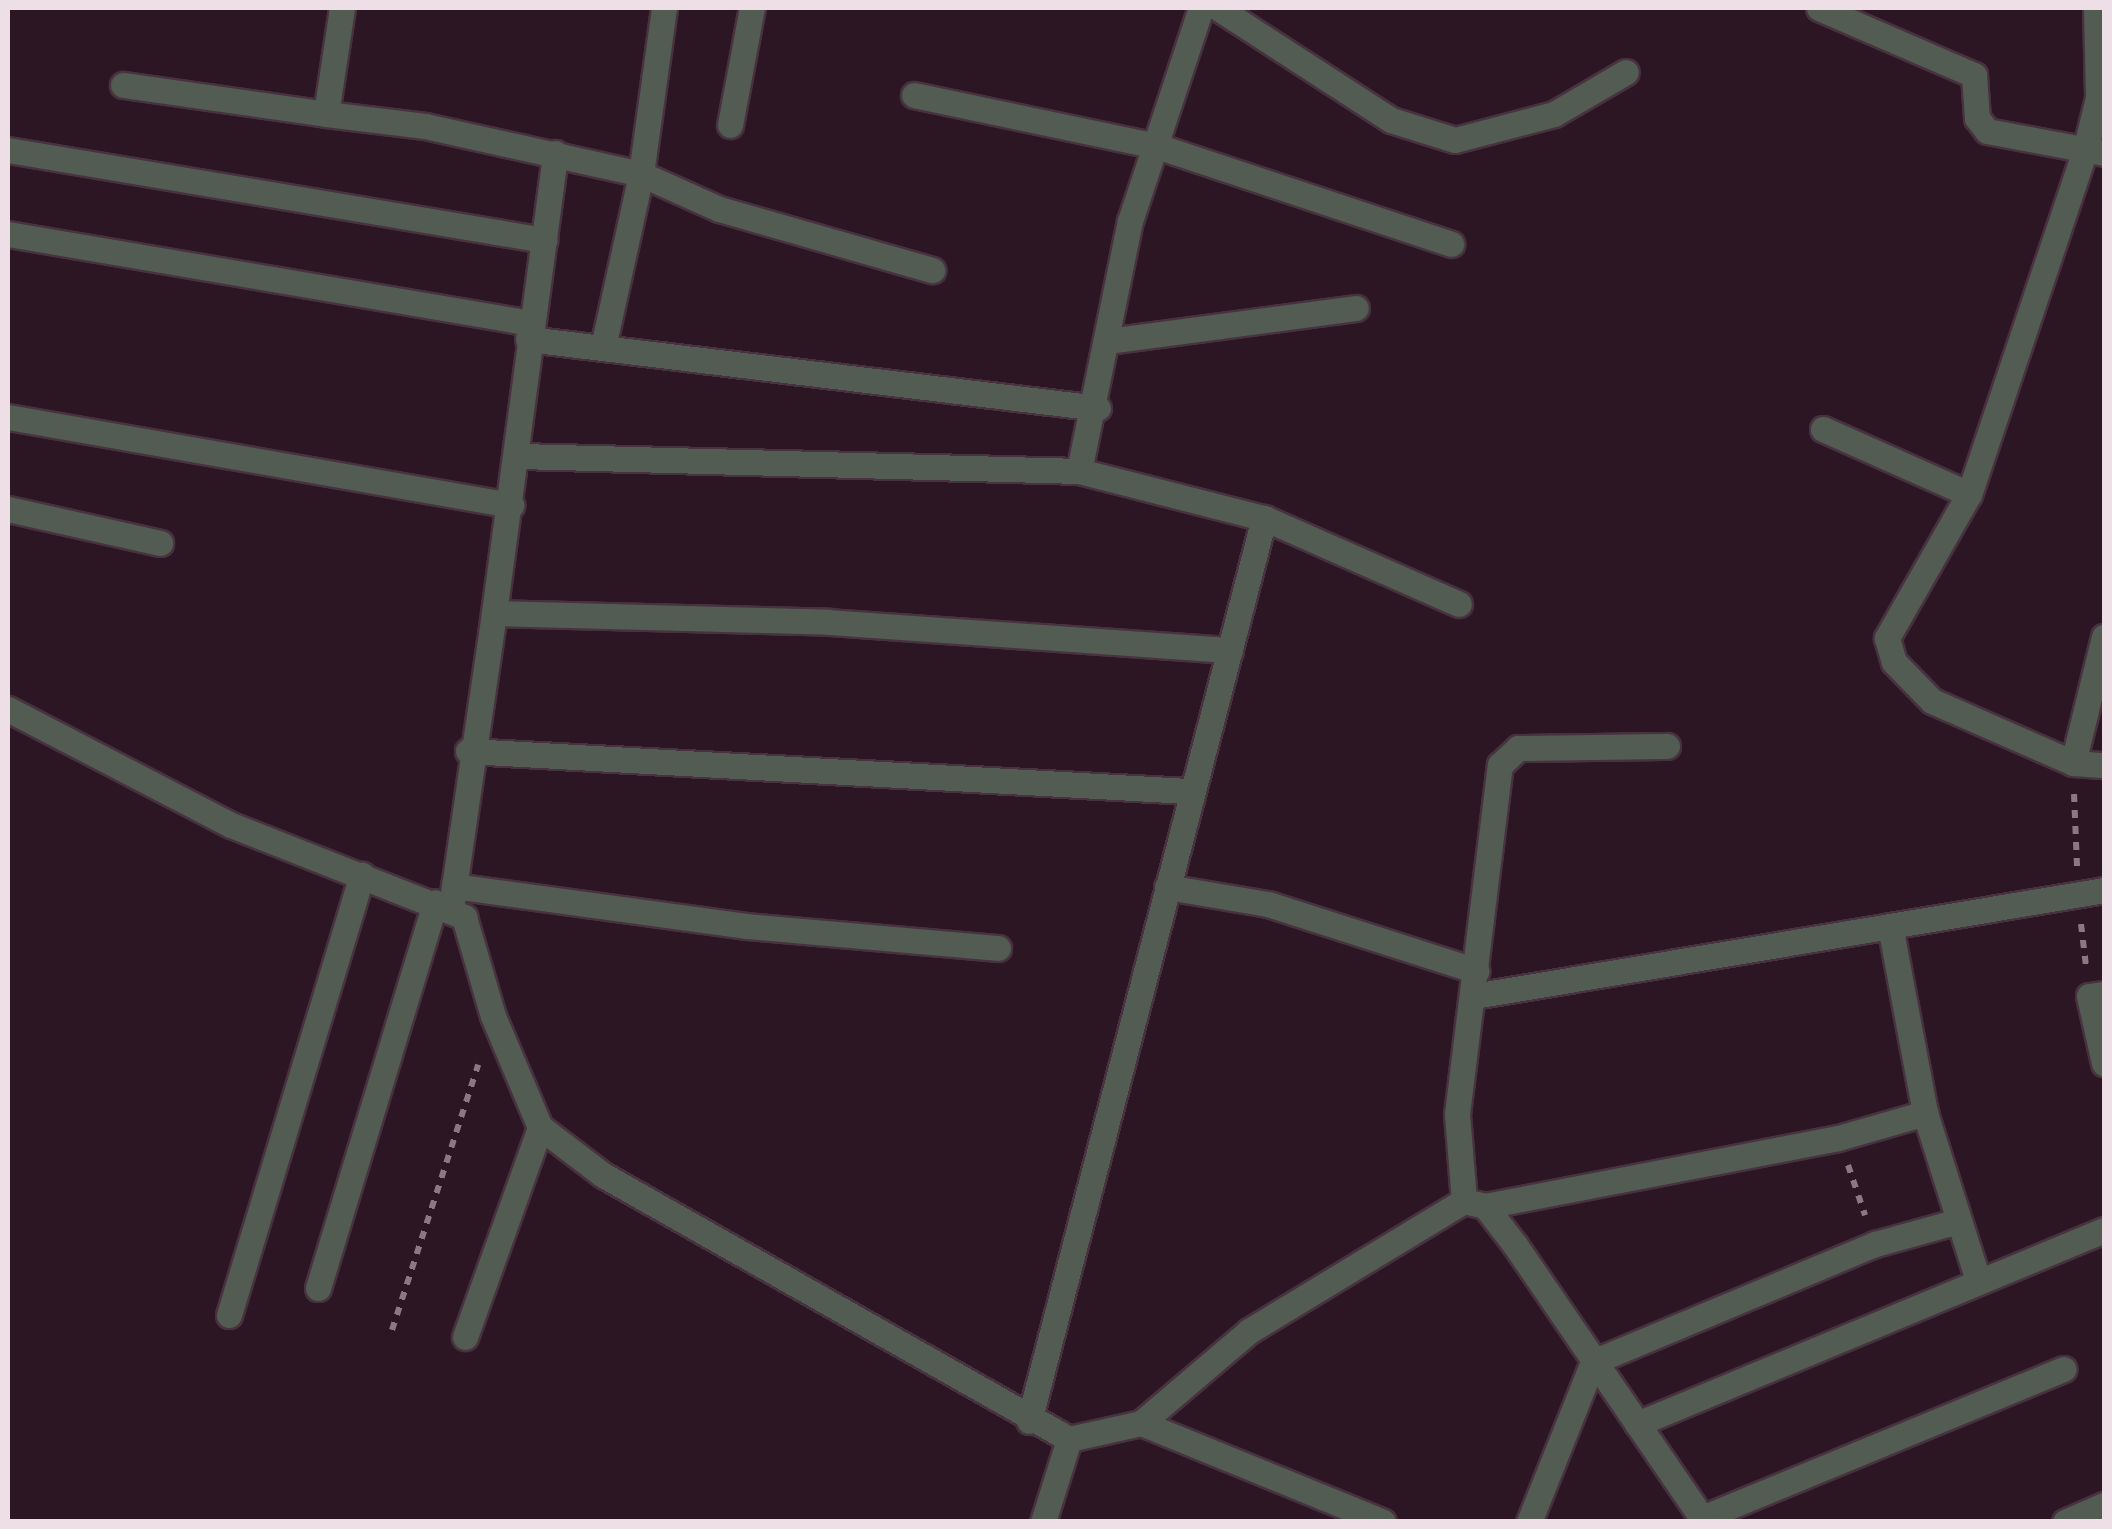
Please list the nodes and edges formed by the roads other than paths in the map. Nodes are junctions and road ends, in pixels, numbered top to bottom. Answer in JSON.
{"nodes":[{"id":1,"x":342,"y":8,"type":"edge"},
{"id":2,"x":664,"y":8,"type":"edge"},
{"id":3,"x":752,"y":8,"type":"edge"},
{"id":4,"x":1201,"y":8,"type":"edge"},
{"id":5,"x":1218,"y":8,"type":"edge"},
{"id":6,"x":1819,"y":8,"type":"edge"},
{"id":7,"x":2096,"y":8,"type":"edge"},
{"id":8,"x":1626,"y":72,"type":"dead end"},
{"id":9,"x":123,"y":85,"type":"dead end"},
{"id":10,"x":914,"y":94,"type":"dead end"},
{"id":11,"x":326,"y":114,"type":"junction"},
{"id":12,"x":730,"y":125,"type":"dead end"},
{"id":13,"x":1160,"y":146,"type":"junction"},
{"id":14,"x":8,"y":150,"type":"edge"},
{"id":15,"x":2095,"y":150,"type":"edge"},
{"id":16,"x":555,"y":153,"type":"junction"},
{"id":17,"x":641,"y":174,"type":"junction"},
{"id":18,"x":8,"y":234,"type":"edge"},
{"id":19,"x":544,"y":240,"type":"junction"},
{"id":20,"x":1451,"y":244,"type":"dead end"},
{"id":21,"x":932,"y":270,"type":"dead end"},
{"id":22,"x":1356,"y":308,"type":"dead end"},
{"id":23,"x":529,"y":331,"type":"junction"},
{"id":24,"x":1108,"y":341,"type":"junction"},
{"id":25,"x":604,"y":347,"type":"junction"},
{"id":26,"x":1098,"y":408,"type":"junction"},
{"id":27,"x":8,"y":416,"type":"edge"},
{"id":28,"x":1824,"y":429,"type":"dead end"},
{"id":29,"x":519,"y":456,"type":"junction"},
{"id":30,"x":1079,"y":471,"type":"junction"},
{"id":31,"x":1969,"y":494,"type":"junction"},
{"id":32,"x":511,"y":505,"type":"junction"},
{"id":33,"x":8,"y":509,"type":"edge"},
{"id":34,"x":1264,"y":518,"type":"junction"},
{"id":35,"x":160,"y":544,"type":"dead end"},
{"id":36,"x":1459,"y":604,"type":"dead end"},
{"id":37,"x":494,"y":613,"type":"junction"},
{"id":38,"x":2104,"y":637,"type":"edge"},
{"id":39,"x":1230,"y":650,"type":"junction"},
{"id":40,"x":8,"y":709,"type":"edge"},
{"id":41,"x":1667,"y":746,"type":"dead end"},
{"id":42,"x":468,"y":752,"type":"junction"},
{"id":43,"x":2074,"y":763,"type":"junction"},
{"id":44,"x":2104,"y":765,"type":"edge"},
{"id":45,"x":1189,"y":791,"type":"junction"},
{"id":46,"x":362,"y":875,"type":"junction"},
{"id":47,"x":1167,"y":888,"type":"junction"},
{"id":48,"x":2104,"y":890,"type":"edge"},
{"id":49,"x":447,"y":899,"type":"junction"},
{"id":50,"x":1890,"y":931,"type":"junction"},
{"id":51,"x":998,"y":948,"type":"dead end"},
{"id":52,"x":1476,"y":983,"type":"junction"},
{"id":53,"x":2097,"y":995,"type":"edge"},
{"id":54,"x":2104,"y":1062,"type":"edge"},
{"id":55,"x":1925,"y":1113,"type":"junction"},
{"id":56,"x":540,"y":1127,"type":"junction"},
{"id":57,"x":1474,"y":1203,"type":"junction"},
{"id":58,"x":1958,"y":1221,"type":"junction"},
{"id":59,"x":2104,"y":1230,"type":"edge"},
{"id":60,"x":1977,"y":1278,"type":"junction"},
{"id":61,"x":318,"y":1288,"type":"dead end"},
{"id":62,"x":229,"y":1315,"type":"dead end"},
{"id":63,"x":465,"y":1338,"type":"dead end"},
{"id":64,"x":1593,"y":1362,"type":"junction"},
{"id":65,"x":2064,"y":1368,"type":"dead end"},
{"id":66,"x":1029,"y":1421,"type":"junction"},
{"id":67,"x":1141,"y":1423,"type":"junction"},
{"id":68,"x":1637,"y":1424,"type":"junction"},
{"id":69,"x":1069,"y":1439,"type":"junction"},
{"id":70,"x":2104,"y":1504,"type":"edge"},
{"id":71,"x":1703,"y":1520,"type":"edge"},
{"id":72,"x":1044,"y":1522,"type":"edge"},
{"id":73,"x":1383,"y":1522,"type":"edge"},
{"id":74,"x":1529,"y":1522,"type":"edge"},
{"id":75,"x":2064,"y":1522,"type":"edge"}],
"edges":[{"from":1,"to":11,"type":"street"},
{"from":2,"to":17,"type":"street"},
{"from":3,"to":12,"type":"street"},
{"from":4,"to":13,"type":"street"},
{"from":5,"to":8,"type":"street"},
{"from":6,"to":15,"type":"street"},
{"from":7,"to":15,"type":"street"},
{"from":9,"to":11,"type":"street"},
{"from":10,"to":13,"type":"street"},
{"from":11,"to":16,"type":"street"},
{"from":13,"to":20,"type":"street"},
{"from":13,"to":24,"type":"street"},
{"from":14,"to":19,"type":"street"},
{"from":15,"to":31,"type":"street"},
{"from":16,"to":17,"type":"street"},
{"from":16,"to":19,"type":"street"},
{"from":17,"to":21,"type":"street"},
{"from":17,"to":25,"type":"street"},
{"from":18,"to":23,"type":"street"},
{"from":19,"to":23,"type":"street"},
{"from":22,"to":24,"type":"street"},
{"from":23,"to":25,"type":"street"},
{"from":23,"to":29,"type":"street"},
{"from":24,"to":26,"type":"street"},
{"from":25,"to":26,"type":"street"},
{"from":26,"to":30,"type":"street"},
{"from":27,"to":32,"type":"street"},
{"from":28,"to":31,"type":"street"},
{"from":29,"to":30,"type":"street"},
{"from":29,"to":32,"type":"street"},
{"from":30,"to":34,"type":"street"},
{"from":31,"to":43,"type":"street"},
{"from":32,"to":37,"type":"street"},
{"from":33,"to":35,"type":"street"},
{"from":34,"to":36,"type":"street"},
{"from":34,"to":39,"type":"street"},
{"from":37,"to":39,"type":"street"},
{"from":37,"to":42,"type":"street"},
{"from":38,"to":43,"type":"street"},
{"from":39,"to":45,"type":"street"},
{"from":40,"to":46,"type":"street"},
{"from":41,"to":52,"type":"street"},
{"from":42,"to":45,"type":"street"},
{"from":42,"to":49,"type":"street"},
{"from":43,"to":44,"type":"street"},
{"from":45,"to":47,"type":"street"},
{"from":46,"to":49,"type":"street"},
{"from":46,"to":62,"type":"street"},
{"from":47,"to":52,"type":"street"},
{"from":47,"to":66,"type":"street"},
{"from":48,"to":50,"type":"street"},
{"from":49,"to":51,"type":"street"},
{"from":49,"to":56,"type":"street"},
{"from":49,"to":61,"type":"street"},
{"from":50,"to":52,"type":"street"},
{"from":50,"to":55,"type":"street"},
{"from":52,"to":57,"type":"street"},
{"from":53,"to":54,"type":"street"},
{"from":55,"to":57,"type":"street"},
{"from":55,"to":58,"type":"street"},
{"from":56,"to":63,"type":"street"},
{"from":56,"to":66,"type":"street"},
{"from":57,"to":64,"type":"street"},
{"from":57,"to":67,"type":"street"},
{"from":58,"to":60,"type":"street"},
{"from":58,"to":64,"type":"street"},
{"from":59,"to":60,"type":"street"},
{"from":60,"to":68,"type":"street"},
{"from":64,"to":68,"type":"street"},
{"from":64,"to":74,"type":"street"},
{"from":65,"to":71,"type":"street"},
{"from":66,"to":69,"type":"street"},
{"from":67,"to":69,"type":"street"},
{"from":67,"to":73,"type":"street"},
{"from":68,"to":71,"type":"street"},
{"from":69,"to":72,"type":"street"},
{"from":70,"to":75,"type":"street"}]}
